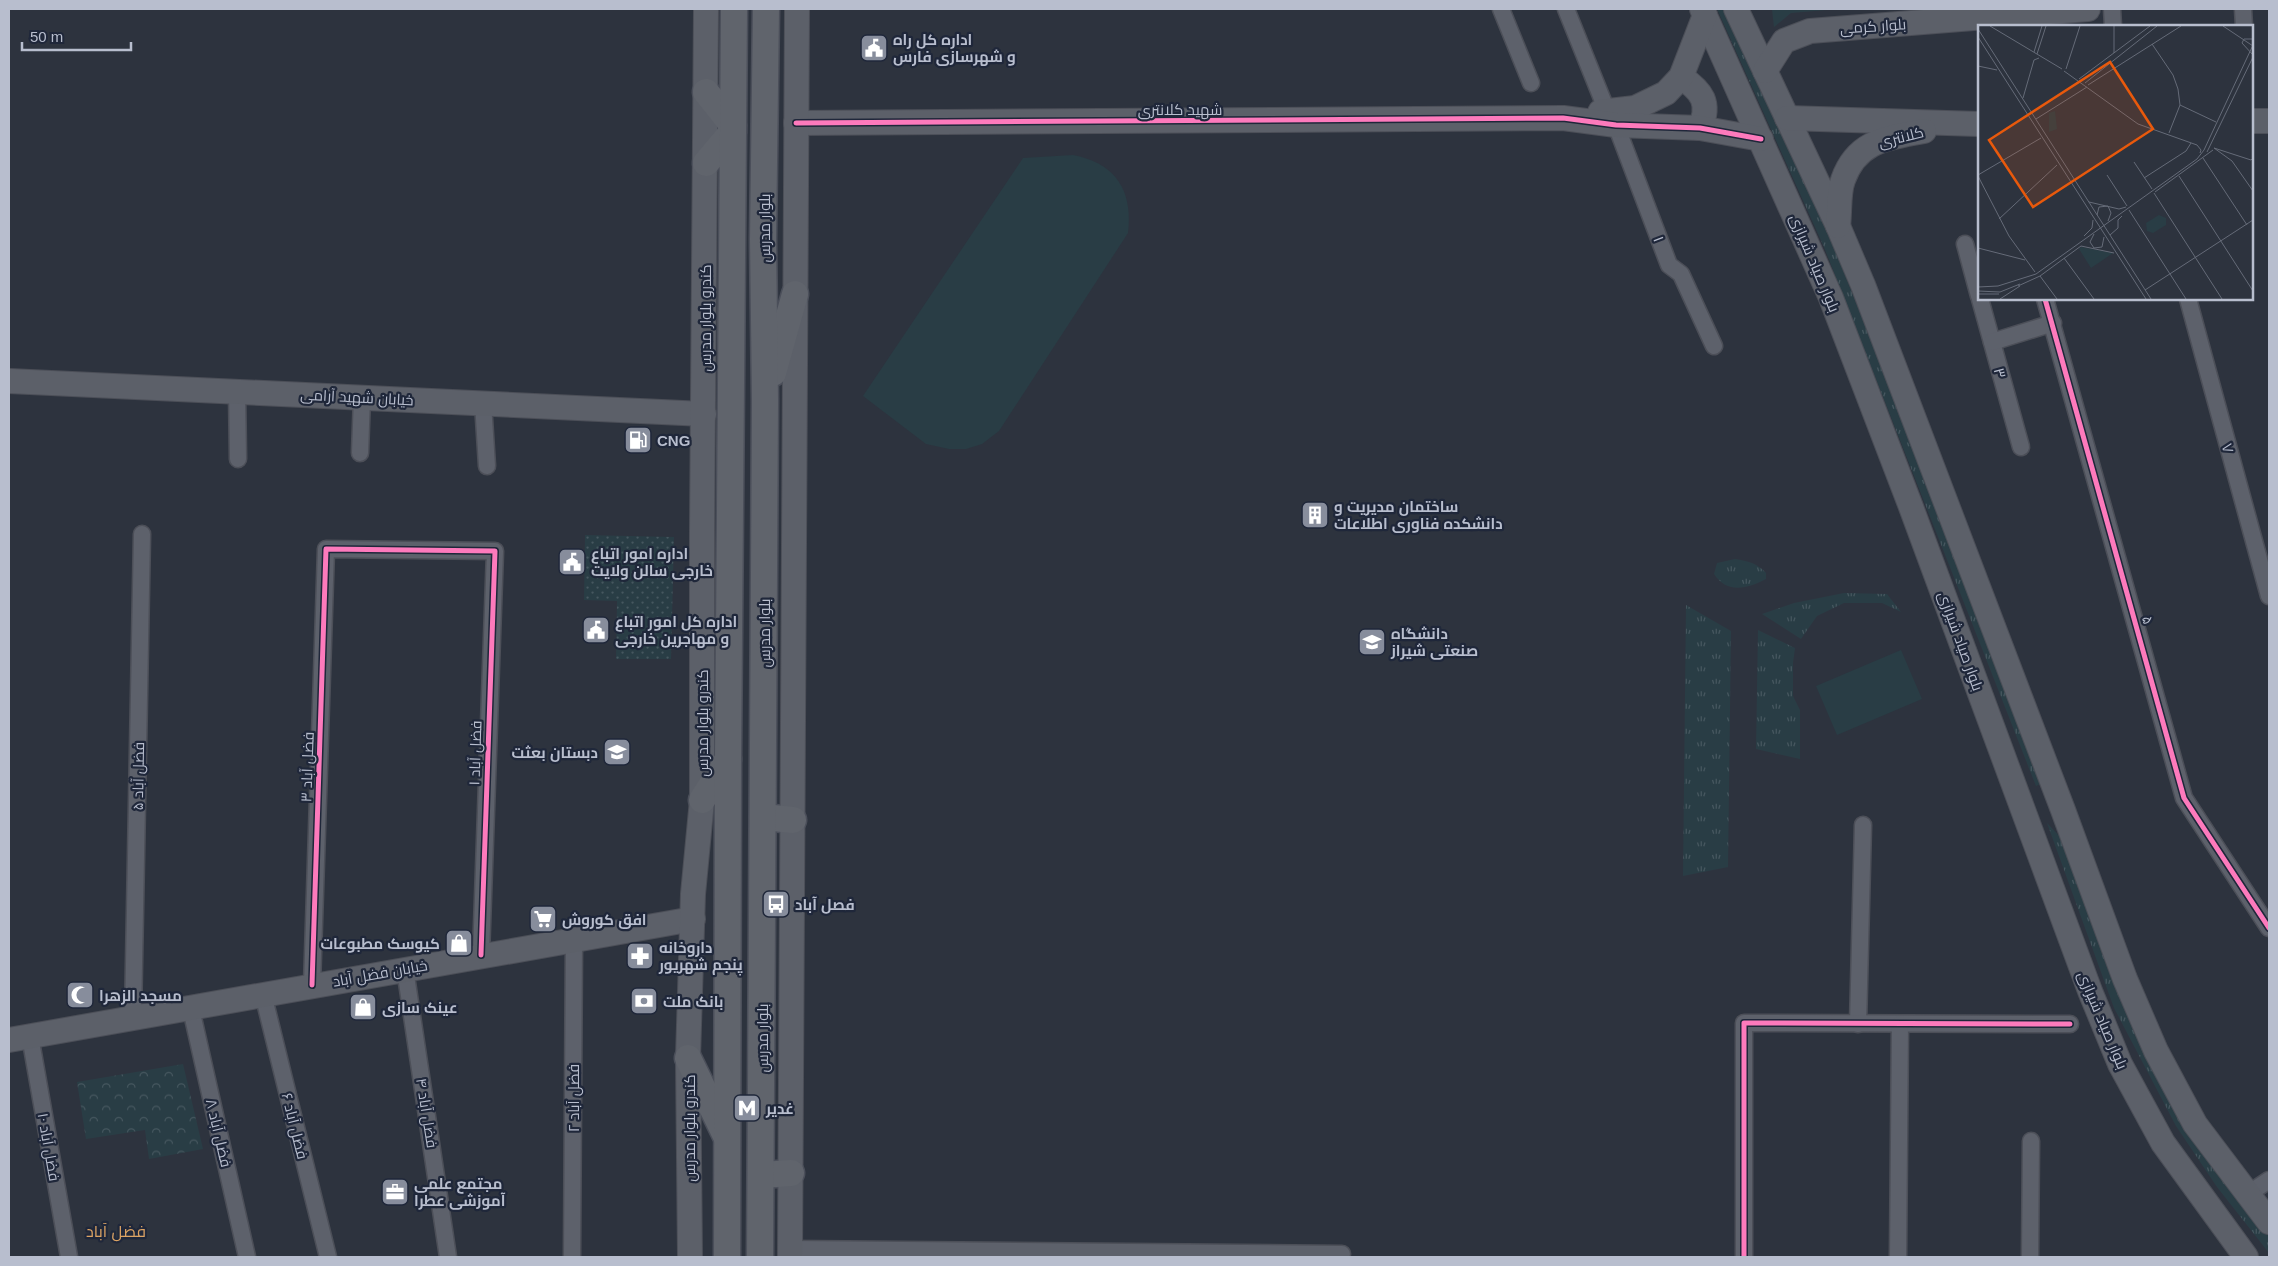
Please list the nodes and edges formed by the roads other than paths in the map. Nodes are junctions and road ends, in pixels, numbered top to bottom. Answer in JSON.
{"nodes":[{"id":1,"x":706,"y":9,"type":"edge"},
{"id":2,"x":734,"y":9,"type":"edge"},
{"id":3,"x":766,"y":9,"type":"edge"},
{"id":4,"x":797,"y":9,"type":"edge"},
{"id":5,"x":1501,"y":9,"type":"edge"},
{"id":6,"x":1566,"y":9,"type":"edge"},
{"id":7,"x":1736,"y":9,"type":"edge"},
{"id":8,"x":2088,"y":9,"type":"edge"},
{"id":9,"x":2112,"y":9,"type":"edge"},
{"id":10,"x":2243,"y":9,"type":"edge"},
{"id":11,"x":2061,"y":10,"type":"edge"},
{"id":12,"x":1703,"y":12,"type":"edge"},
{"id":13,"x":1985,"y":22,"type":"edge"},
{"id":14,"x":2113,"y":25,"type":"edge"},
{"id":15,"x":2244,"y":25,"type":"edge"},
{"id":16,"x":1765,"y":71,"type":"junction"},
{"id":17,"x":1682,"y":77,"type":"junction"},
{"id":18,"x":1531,"y":83,"type":"dead end"},
{"id":19,"x":706,"y":92,"type":"junction"},
{"id":20,"x":1611,"y":118,"type":"junction"},
{"id":21,"x":1787,"y":118,"type":"junction"},
{"id":22,"x":2253,"y":121,"type":"edge"},
{"id":23,"x":2269,"y":121,"type":"edge"},
{"id":24,"x":796,"y":123,"type":"junction"},
{"id":25,"x":1971,"y":124,"type":"edge"},
{"id":26,"x":1700,"y":128,"type":"junction"},
{"id":27,"x":733,"y":129,"type":"junction"},
{"id":28,"x":1761,"y":139,"type":"junction"},
{"id":29,"x":706,"y":163,"type":"junction"},
{"id":30,"x":1838,"y":226,"type":"junction"},
{"id":31,"x":1965,"y":244,"type":"dead end"},
{"id":32,"x":1978,"y":290,"type":"edge"},
{"id":33,"x":796,"y":294,"type":"junction"},
{"id":34,"x":1981,"y":300,"type":"edge"},
{"id":35,"x":2045,"y":300,"type":"edge"},
{"id":36,"x":2188,"y":300,"type":"edge"},
{"id":37,"x":2053,"y":323,"type":"junction"},
{"id":38,"x":1992,"y":342,"type":"junction"},
{"id":39,"x":1714,"y":346,"type":"dead end"},
{"id":40,"x":9,"y":381,"type":"edge"},
{"id":41,"x":237,"y":392,"type":"junction"},
{"id":42,"x":362,"y":397,"type":"junction"},
{"id":43,"x":765,"y":400,"type":"junction"},
{"id":44,"x":484,"y":403,"type":"junction"},
{"id":45,"x":704,"y":414,"type":"junction"},
{"id":46,"x":2021,"y":447,"type":"dead end"},
{"id":47,"x":360,"y":453,"type":"dead end"},
{"id":48,"x":238,"y":459,"type":"dead end"},
{"id":49,"x":487,"y":466,"type":"dead end"},
{"id":50,"x":142,"y":534,"type":"dead end"},
{"id":51,"x":326,"y":549,"type":"joint"},
{"id":52,"x":2269,"y":596,"type":"edge"},
{"id":53,"x":728,"y":759,"type":"junction"},
{"id":54,"x":702,"y":800,"type":"junction"},
{"id":55,"x":2063,"y":810,"type":"junction"},
{"id":56,"x":763,"y":817,"type":"junction"},
{"id":57,"x":793,"y":820,"type":"junction"},
{"id":58,"x":2028,"y":823,"type":"junction"},
{"id":59,"x":1863,"y":826,"type":"dead end"},
{"id":60,"x":693,"y":919,"type":"junction"},
{"id":61,"x":2269,"y":928,"type":"edge"},
{"id":62,"x":574,"y":939,"type":"junction"},
{"id":63,"x":481,"y":955,"type":"junction"},
{"id":64,"x":405,"y":969,"type":"junction"},
{"id":65,"x":312,"y":985,"type":"junction"},
{"id":66,"x":263,"y":994,"type":"junction"},
{"id":67,"x":191,"y":1009,"type":"junction"},
{"id":68,"x":133,"y":1018,"type":"junction"},
{"id":69,"x":1858,"y":1024,"type":"junction"},
{"id":70,"x":1900,"y":1024,"type":"junction"},
{"id":71,"x":2070,"y":1024,"type":"dead end"},
{"id":72,"x":19,"y":1038,"type":"edge"},
{"id":73,"x":688,"y":1058,"type":"junction"},
{"id":74,"x":728,"y":1140,"type":"junction"},
{"id":75,"x":2031,"y":1141,"type":"dead end"},
{"id":76,"x":791,"y":1173,"type":"junction"},
{"id":77,"x":761,"y":1175,"type":"junction"},
{"id":78,"x":2269,"y":1180,"type":"edge"},
{"id":79,"x":2248,"y":1194,"type":"junction"},
{"id":80,"x":2269,"y":1222,"type":"edge"},
{"id":81,"x":790,"y":1253,"type":"edge"},
{"id":82,"x":1342,"y":1254,"type":"dead end"},
{"id":83,"x":68,"y":1257,"type":"edge"},
{"id":84,"x":247,"y":1257,"type":"edge"},
{"id":85,"x":328,"y":1257,"type":"edge"},
{"id":86,"x":448,"y":1257,"type":"edge"},
{"id":87,"x":572,"y":1257,"type":"edge"},
{"id":88,"x":690,"y":1257,"type":"edge"},
{"id":89,"x":727,"y":1257,"type":"edge"},
{"id":90,"x":760,"y":1257,"type":"edge"},
{"id":91,"x":1744,"y":1257,"type":"edge"},
{"id":92,"x":1898,"y":1257,"type":"edge"},
{"id":93,"x":2030,"y":1257,"type":"edge"},
{"id":94,"x":2246,"y":1257,"type":"edge"}],
"edges":[{"from":1,"to":19,"type":"main road","name":"کندرو بلوار مدرس"},
{"from":2,"to":27,"type":"main road","name":"بلوار مدرس"},
{"from":3,"to":43,"type":"main road","name":"بلوار مدرس"},
{"from":4,"to":24,"type":"main road"},
{"from":5,"to":18,"type":"street"},
{"from":6,"to":20,"type":"street","name":"۱"},
{"from":7,"to":16,"type":"main road"},
{"from":8,"to":11,"type":"main road","name":"بلوار کرمی"},
{"from":9,"to":14,"type":"street"},
{"from":10,"to":15,"type":"street"},
{"from":11,"to":13,"type":"main road","name":"بلوار کرمی"},
{"from":12,"to":17,"type":"main road"},
{"from":12,"to":28,"type":"main road","name":"بلوار صیاد شیرازی"},
{"from":13,"to":16,"type":"main road","name":"بلوار کرمی"},
{"from":16,"to":21,"type":"main road"},
{"from":17,"to":20,"type":"main road"},
{"from":17,"to":26,"type":"main road"},
{"from":19,"to":27,"type":"main road"},
{"from":19,"to":29,"type":"main road","name":"کندرو بلوار مدرس"},
{"from":20,"to":24,"type":"main road","name":"شهید کلانتری"},
{"from":20,"to":26,"type":"main road"},
{"from":20,"to":39,"type":"street","name":"۱"},
{"from":21,"to":25,"type":"main road","name":"کلانتری"},
{"from":21,"to":30,"type":"main road"},
{"from":22,"to":23,"type":"main road"},
{"from":24,"to":33,"type":"main road"},
{"from":25,"to":30,"type":"main road","name":"کلانتری"},
{"from":26,"to":28,"type":"main road"},
{"from":27,"to":29,"type":"main road"},
{"from":27,"to":53,"type":"main road","name":"بلوار مدرس"},
{"from":28,"to":58,"type":"main road","name":"بلوار صیاد شیرازی"},
{"from":29,"to":45,"type":"main road","name":"کندرو بلوار مدرس"},
{"from":30,"to":55,"type":"main road"},
{"from":31,"to":32,"type":"street","name":"۳"},
{"from":33,"to":43,"type":"main road"},
{"from":33,"to":57,"type":"main road"},
{"from":34,"to":38,"type":"street","name":"۳"},
{"from":35,"to":37,"type":"street","name":"۵"},
{"from":36,"to":52,"type":"street","name":"۷"},
{"from":37,"to":38,"type":"street"},
{"from":37,"to":61,"type":"street","name":"۵"},
{"from":38,"to":46,"type":"street","name":"۳"},
{"from":40,"to":41,"type":"main road","name":"خیابان شهید آرامی"},
{"from":41,"to":42,"type":"main road","name":"خیابان شهید آرامی"},
{"from":41,"to":48,"type":"street"},
{"from":42,"to":44,"type":"main road","name":"خیابان شهید آرامی"},
{"from":42,"to":47,"type":"street"},
{"from":43,"to":56,"type":"main road","name":"بلوار مدرس"},
{"from":44,"to":45,"type":"main road","name":"خیابان شهید آرامی"},
{"from":44,"to":49,"type":"street"},
{"from":45,"to":54,"type":"main road","name":"کندرو بلوار مدرس"},
{"from":50,"to":68,"type":"street","name":"فضل آباد ۵"},
{"from":51,"to":63,"type":"street","name":"فضل آباد ۱"},
{"from":51,"to":65,"type":"street","name":"فضل آباد ۳"},
{"from":53,"to":54,"type":"main road"},
{"from":53,"to":74,"type":"main road","name":"بلوار مدرس"},
{"from":54,"to":60,"type":"main road","name":"کندرو بلوار مدرس"},
{"from":55,"to":58,"type":"main road"},
{"from":55,"to":79,"type":"main road"},
{"from":56,"to":57,"type":"main road"},
{"from":56,"to":77,"type":"main road","name":"بلوار مدرس"},
{"from":57,"to":76,"type":"main road"},
{"from":58,"to":94,"type":"main road","name":"بلوار صیاد شیرازی"},
{"from":59,"to":69,"type":"street"},
{"from":60,"to":62,"type":"main road","name":"خیابان فضل آباد"},
{"from":60,"to":73,"type":"main road","name":"کندرو بلوار مدرس"},
{"from":62,"to":63,"type":"main road","name":"خیابان فضل آباد"},
{"from":62,"to":87,"type":"street","name":"فضل آباد ۲"},
{"from":63,"to":64,"type":"main road","name":"خیابان فضل آباد"},
{"from":64,"to":65,"type":"main road","name":"خیابان فضل آباد"},
{"from":64,"to":86,"type":"street","name":"فضل آباد ۴"},
{"from":65,"to":66,"type":"main road","name":"خیابان فضل آباد"},
{"from":66,"to":67,"type":"main road","name":"خیابان فضل آباد"},
{"from":66,"to":85,"type":"street","name":"فضل آباد ۶"},
{"from":67,"to":68,"type":"main road","name":"خیابان فضل آباد"},
{"from":67,"to":84,"type":"street","name":"فضل آباد ۸"},
{"from":68,"to":72,"type":"main road","name":"خیابان فضل آباد"},
{"from":69,"to":70,"type":"street"},
{"from":69,"to":91,"type":"street"},
{"from":70,"to":71,"type":"street"},
{"from":70,"to":92,"type":"street"},
{"from":72,"to":83,"type":"street","name":"فضل آباد ۱۰"},
{"from":73,"to":74,"type":"main road"},
{"from":73,"to":88,"type":"main road","name":"کندرو بلوار مدرس"},
{"from":74,"to":89,"type":"main road","name":"بلوار مدرس"},
{"from":75,"to":93,"type":"street"},
{"from":76,"to":77,"type":"main road"},
{"from":76,"to":81,"type":"main road"},
{"from":77,"to":90,"type":"main road","name":"بلوار مدرس"},
{"from":78,"to":79,"type":"street"},
{"from":79,"to":80,"type":"main road"},
{"from":81,"to":82,"type":"street"}]}
